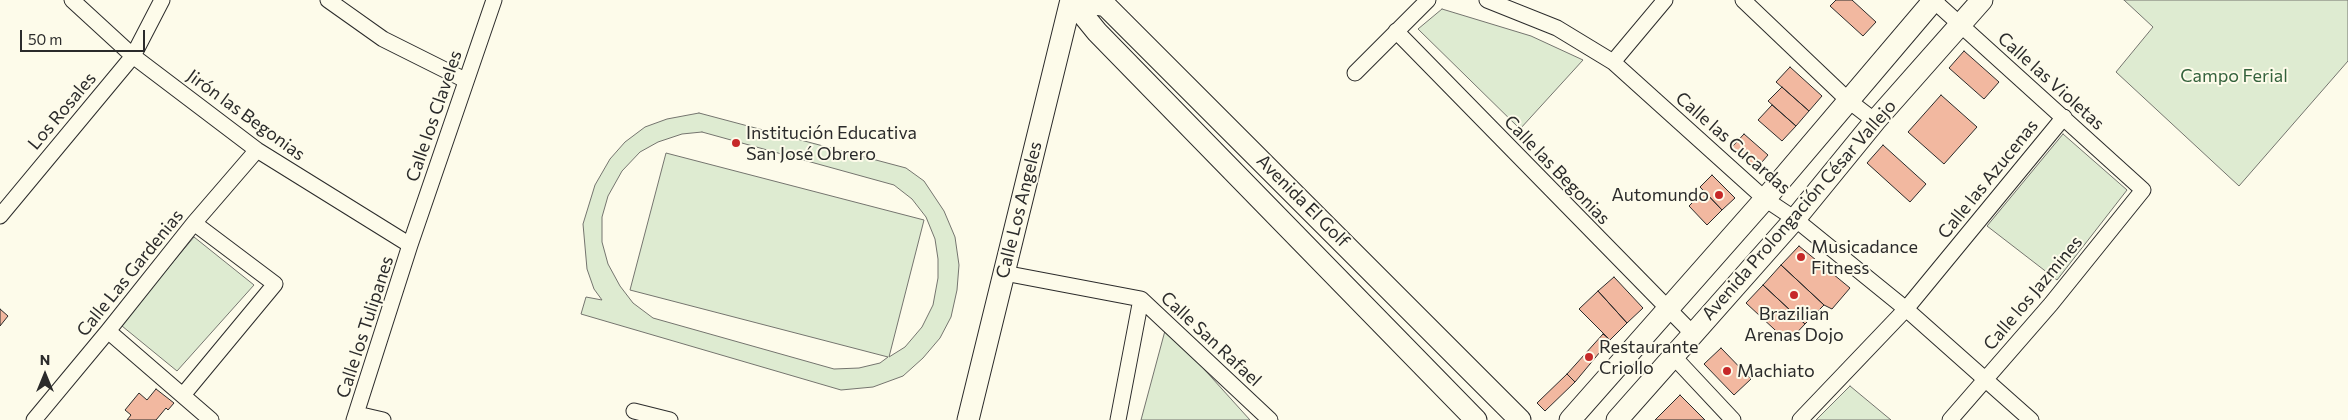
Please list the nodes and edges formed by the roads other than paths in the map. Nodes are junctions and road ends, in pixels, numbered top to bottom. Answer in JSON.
{"nodes":[{"id":1,"x":72,"y":0,"type":"edge"},
{"id":2,"x":162,"y":0,"type":"edge"},
{"id":3,"x":328,"y":0,"type":"edge"},
{"id":4,"x":494,"y":0,"type":"edge"},
{"id":5,"x":1071,"y":0,"type":"edge"},
{"id":6,"x":1075,"y":0,"type":"edge"},
{"id":7,"x":1428,"y":0,"type":"edge"},
{"id":8,"x":1487,"y":0,"type":"edge"},
{"id":9,"x":1665,"y":0,"type":"edge"},
{"id":10,"x":1743,"y":0,"type":"edge"},
{"id":11,"x":1934,"y":0,"type":"edge"},
{"id":12,"x":1982,"y":0,"type":"edge"},
{"id":13,"x":1960,"y":24,"type":"junction"},
{"id":14,"x":1396,"y":31,"type":"junction"},
{"id":15,"x":133,"y":56,"type":"junction"},
{"id":16,"x":1613,"y":62,"type":"junction"},
{"id":17,"x":1355,"y":73,"type":"dead end"},
{"id":18,"x":465,"y":80,"type":"junction"},
{"id":19,"x":1849,"y":101,"type":"junction"},
{"id":20,"x":2064,"y":117,"type":"junction"},
{"id":21,"x":1874,"y":121,"type":"junction"},
{"id":22,"x":257,"y":150,"type":"junction"},
{"id":23,"x":1267,"y":165,"type":"junction"},
{"id":24,"x":1247,"y":188,"type":"junction"},
{"id":25,"x":2143,"y":190,"type":"joint"},
{"id":26,"x":1764,"y":199,"type":"junction"},
{"id":27,"x":0,"y":216,"type":"edge"},
{"id":28,"x":1795,"y":219,"type":"junction"},
{"id":29,"x":194,"y":223,"type":"junction"},
{"id":30,"x":410,"y":245,"type":"junction"},
{"id":31,"x":1004,"y":273,"type":"junction"},
{"id":32,"x":1141,"y":299,"type":"junction"},
{"id":33,"x":1667,"y":309,"type":"junction"},
{"id":34,"x":1906,"y":309,"type":"junction"},
{"id":35,"x":108,"y":331,"type":"junction"},
{"id":36,"x":1693,"y":334,"type":"junction"},
{"id":37,"x":1674,"y":357,"type":"junction"},
{"id":38,"x":1985,"y":378,"type":"junction"},
{"id":39,"x":183,"y":395,"type":"junction"},
{"id":40,"x":634,"y":411,"type":"dead end"},
{"id":41,"x":356,"y":417,"type":"edge"},
{"id":42,"x":34,"y":420,"type":"edge"},
{"id":43,"x":211,"y":420,"type":"edge"},
{"id":44,"x":383,"y":420,"type":"edge"},
{"id":45,"x":670,"y":420,"type":"edge"},
{"id":46,"x":968,"y":420,"type":"edge"},
{"id":47,"x":1118,"y":420,"type":"edge"},
{"id":48,"x":1270,"y":420,"type":"edge"},
{"id":49,"x":1476,"y":420,"type":"edge"},
{"id":50,"x":1520,"y":420,"type":"edge"},
{"id":51,"x":1570,"y":420,"type":"edge"},
{"id":52,"x":1618,"y":420,"type":"edge"},
{"id":53,"x":1733,"y":420,"type":"edge"},
{"id":54,"x":1800,"y":420,"type":"edge"},
{"id":55,"x":1950,"y":420,"type":"edge"},
{"id":56,"x":2031,"y":420,"type":"edge"}],
"edges":[{"from":1,"to":15,"type":"street","name":"Jirón las Begonias"},
{"from":2,"to":15,"type":"street","name":"Los Rosales"},
{"from":3,"to":18,"type":"street"},
{"from":4,"to":18,"type":"street","name":"Calle los Claveles"},
{"from":5,"to":24,"type":"street","name":"Avenida El Golf"},
{"from":5,"to":31,"type":"street","name":"Calle Los Angeles"},
{"from":6,"to":23,"type":"street","name":"Avenida El Golf"},
{"from":7,"to":14,"type":"street"},
{"from":8,"to":16,"type":"street","name":"Calle las Cucardas"},
{"from":9,"to":16,"type":"street"},
{"from":10,"to":19,"type":"street"},
{"from":11,"to":13,"type":"street","name":"Calle las Violetas"},
{"from":11,"to":19,"type":"street","name":"Avenida Prolongación César Vallejo"},
{"from":12,"to":13,"type":"street","name":"Avenida Prolongación César Vallejo"},
{"from":13,"to":20,"type":"street","name":"Calle las Violetas"},
{"from":13,"to":21,"type":"street","name":"Avenida Prolongación César Vallejo"},
{"from":14,"to":17,"type":"street"},
{"from":14,"to":33,"type":"street","name":"Calle las Begonias"},
{"from":15,"to":22,"type":"street","name":"Jirón las Begonias"},
{"from":15,"to":27,"type":"street","name":"Los Rosales"},
{"from":16,"to":26,"type":"street","name":"Calle las Cucardas"},
{"from":18,"to":30,"type":"street","name":"Calle los Claveles"},
{"from":19,"to":21,"type":"street"},
{"from":19,"to":26,"type":"street","name":"Avenida Prolongación César Vallejo"},
{"from":20,"to":25,"type":"street","name":"Calle las Violetas"},
{"from":20,"to":34,"type":"street","name":"Calle las Azucenas"},
{"from":21,"to":28,"type":"street","name":"Avenida Prolongación César Vallejo"},
{"from":22,"to":29,"type":"street","name":"Calle Las Gardenias"},
{"from":22,"to":30,"type":"street","name":"Jirón las Begonias"},
{"from":23,"to":24,"type":"street"},
{"from":23,"to":50,"type":"street","name":"Avenida El Golf"},
{"from":24,"to":49,"type":"street","name":"Avenida El Golf"},
{"from":25,"to":38,"type":"street","name":"Calle los Jazmines"},
{"from":26,"to":28,"type":"street","name":"Calle las Cucardas"},
{"from":26,"to":33,"type":"street","name":"Avenida Prolongación César Vallejo"},
{"from":28,"to":34,"type":"street","name":"Calle las Cucardas"},
{"from":28,"to":36,"type":"street","name":"Avenida Prolongación César Vallejo"},
{"from":29,"to":35,"type":"street","name":"Calle Las Gardenias"},
{"from":29,"to":39,"type":"street"},
{"from":30,"to":41,"type":"street","name":"Calle los Tulipanes"},
{"from":31,"to":32,"type":"street","name":"Calle San Rafael"},
{"from":31,"to":46,"type":"street","name":"Calle Los Angeles"},
{"from":32,"to":47,"type":"street"},
{"from":32,"to":48,"type":"street","name":"Calle San Rafael"},
{"from":33,"to":36,"type":"street","name":"Calle las Begonias"},
{"from":33,"to":51,"type":"street","name":"Avenida Prolongación César Vallejo"},
{"from":34,"to":38,"type":"street","name":"Calle las Cucardas"},
{"from":34,"to":54,"type":"street","name":"Calle las Azucenas"},
{"from":35,"to":39,"type":"street"},
{"from":35,"to":42,"type":"street","name":"Calle Las Gardenias"},
{"from":36,"to":37,"type":"street","name":"Avenida Prolongación César Vallejo"},
{"from":37,"to":52,"type":"street","name":"Avenida Prolongación César Vallejo"},
{"from":37,"to":53,"type":"street"},
{"from":38,"to":55,"type":"street","name":"Calle los Jazmines"},
{"from":38,"to":56,"type":"street","name":"Calle las Cucardas"},
{"from":39,"to":43,"type":"street"},
{"from":40,"to":45,"type":"street"},
{"from":41,"to":44,"type":"street"}]}
